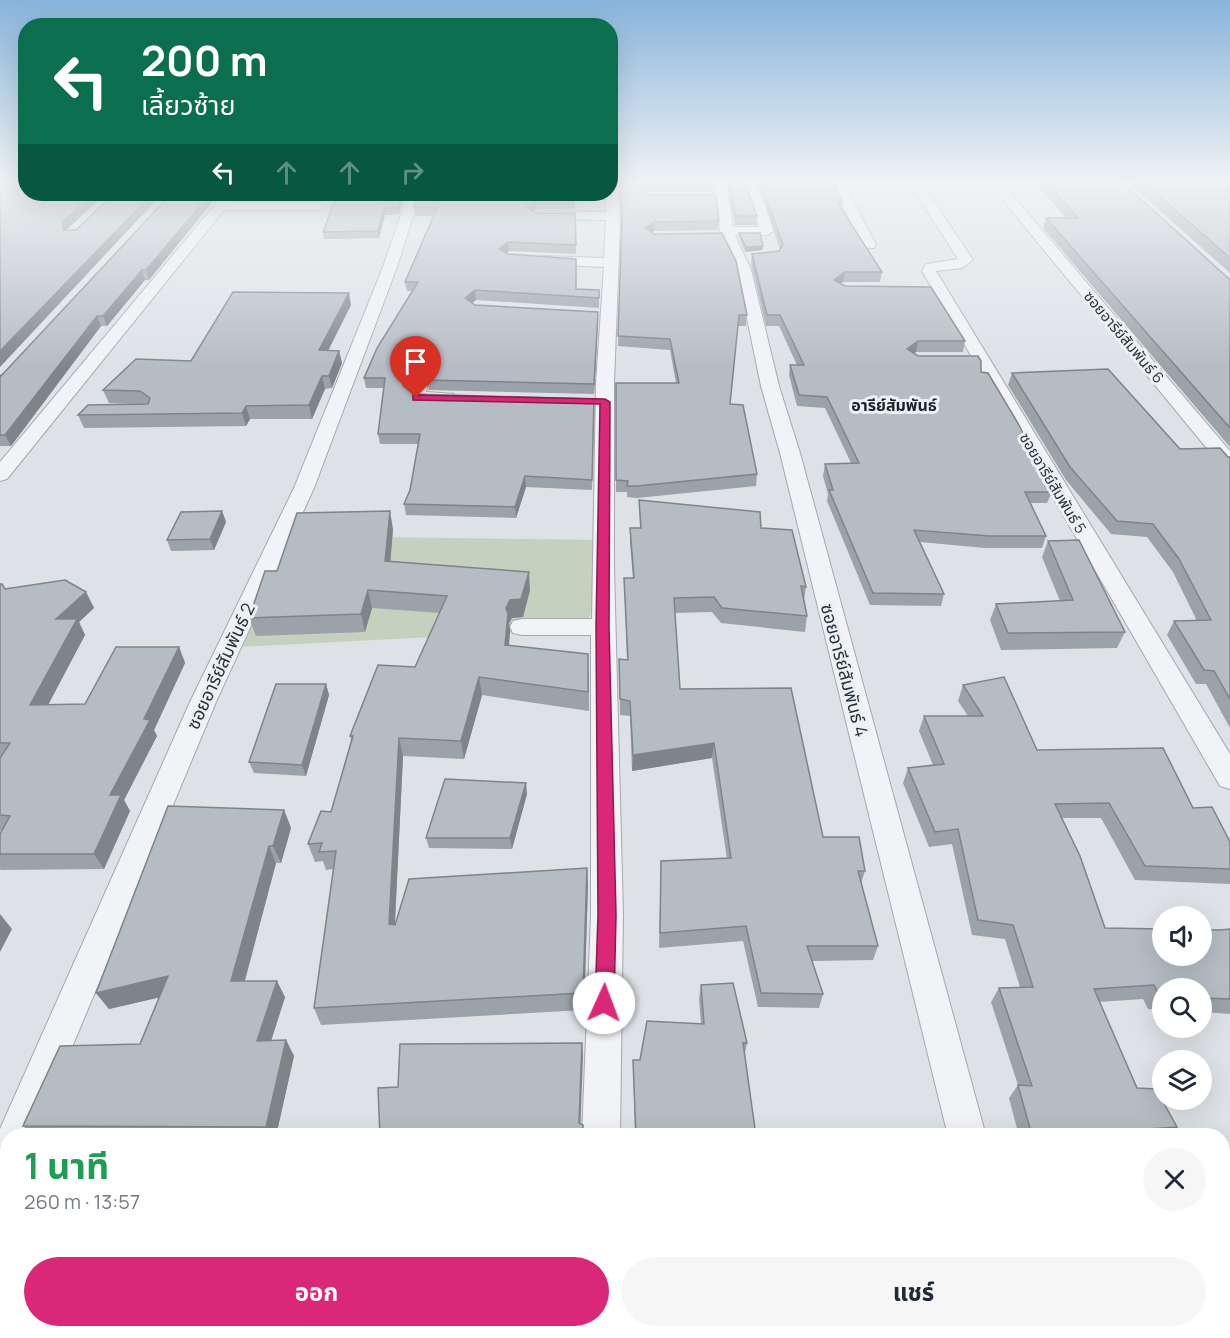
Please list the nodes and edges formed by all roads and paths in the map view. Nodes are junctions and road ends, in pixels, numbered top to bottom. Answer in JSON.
{"nodes":[{"id":1,"x":188,"y":244,"type":"edge"},
{"id":2,"x":397,"y":244,"type":"edge"},
{"id":3,"x":612,"y":244,"type":"edge"},
{"id":4,"x":733,"y":244,"type":"edge"},
{"id":5,"x":956,"y":244,"type":"edge"},
{"id":6,"x":1046,"y":244,"type":"edge"},
{"id":7,"x":527,"y":259,"type":"edge"},
{"id":8,"x":612,"y":263,"type":"junction"},
{"id":9,"x":918,"y":290,"type":"edge"},
{"id":10,"x":940,"y":290,"type":"junction"},
{"id":11,"x":424,"y":358,"type":"edge"},
{"id":12,"x":958,"y":359,"type":"edge"},
{"id":13,"x":980,"y":359,"type":"junction"},
{"id":14,"x":469,"y":399,"type":"edge"},
{"id":15,"x":53,"y":410,"type":"junction"},
{"id":16,"x":75,"y":411,"type":"dead end"},
{"id":17,"x":1230,"y":464,"type":"edge"},
{"id":18,"x":0,"y":475,"type":"edge"},
{"id":19,"x":522,"y":627,"type":"dead end"},
{"id":20,"x":602,"y":627,"type":"junction"},
{"id":21,"x":1230,"y":778,"type":"edge"},
{"id":22,"x":19,"y":1128,"type":"edge"},
{"id":23,"x":601,"y":1128,"type":"edge"},
{"id":24,"x":965,"y":1128,"type":"edge"}],
"edges":[{"from":1,"to":15,"type":"street"},
{"from":2,"to":22,"type":"street","name":"ซอยอารีย์สัมพันธ์ 2"},
{"from":3,"to":8,"type":"street"},
{"from":4,"to":24,"type":"street","name":"ซอยอารีย์สัมพันธ์ 4"},
{"from":5,"to":10,"type":"street","name":"ซอยอารีย์สัมพันธ์ 5"},
{"from":6,"to":17,"type":"street","name":"ซอยอารีย์สัมพันธ์ 6"},
{"from":7,"to":8,"type":"street"},
{"from":8,"to":20,"type":"street"},
{"from":9,"to":10,"type":"street"},
{"from":10,"to":13,"type":"street","name":"ซอยอารีย์สัมพันธ์ 5"},
{"from":11,"to":14,"type":"street"},
{"from":12,"to":13,"type":"street"},
{"from":13,"to":21,"type":"street","name":"ซอยอารีย์สัมพันธ์ 5"},
{"from":15,"to":16,"type":"street"},
{"from":15,"to":18,"type":"street"},
{"from":19,"to":20,"type":"street"},
{"from":20,"to":23,"type":"street"}]}
